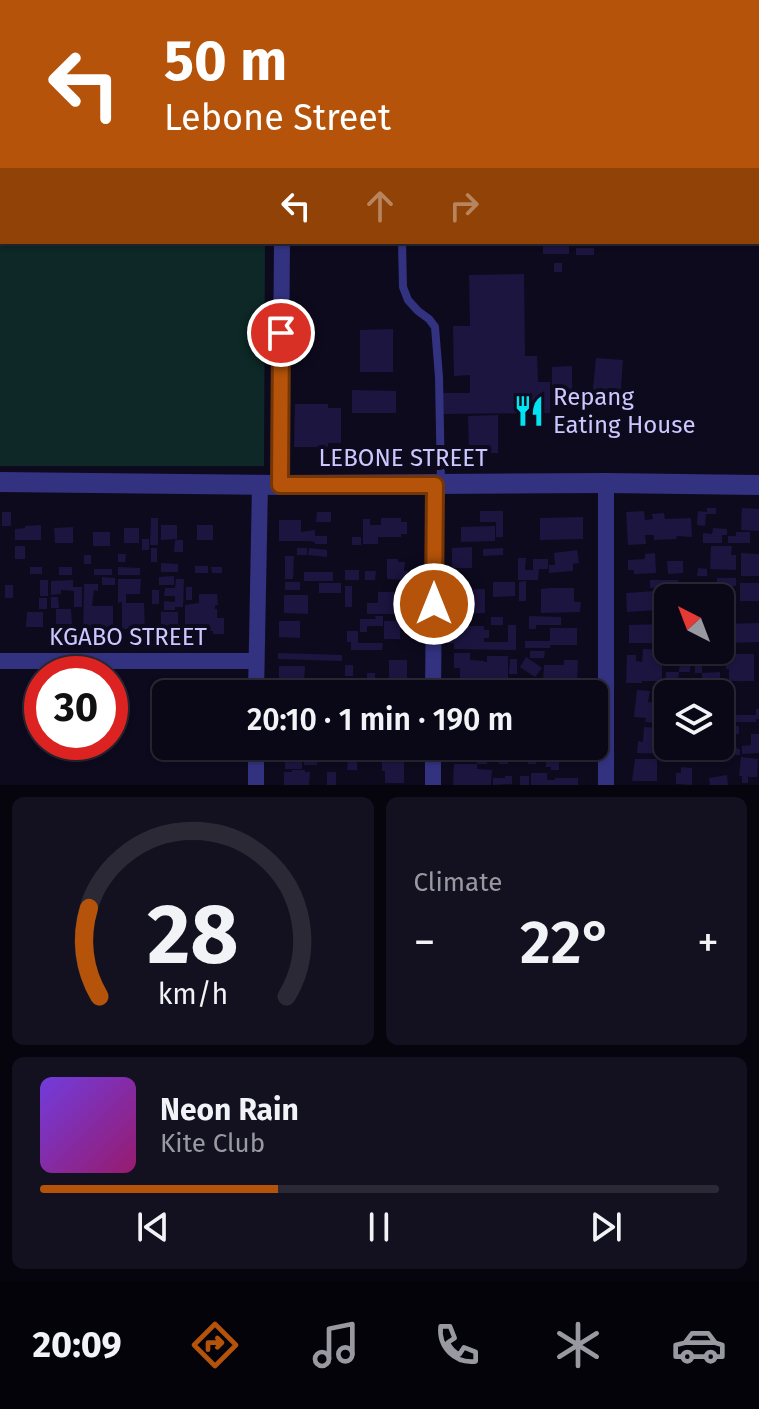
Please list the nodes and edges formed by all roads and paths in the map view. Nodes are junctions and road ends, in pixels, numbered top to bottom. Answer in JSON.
{"nodes":[{"id":1,"x":282,"y":244,"type":"edge"},
{"id":2,"x":402,"y":244,"type":"edge"},
{"id":3,"x":0,"y":482,"type":"edge"},
{"id":4,"x":606,"y":483,"type":"junction"},
{"id":5,"x":270,"y":484,"type":"junction"},
{"id":6,"x":438,"y":485,"type":"junction"},
{"id":7,"x":759,"y":485,"type":"edge"},
{"id":8,"x":0,"y":661,"type":"edge"},
{"id":9,"x":256,"y":661,"type":"junction"},
{"id":10,"x":256,"y":680,"type":"edge"},
{"id":11,"x":433,"y":680,"type":"edge"},
{"id":12,"x":256,"y":760,"type":"edge"},
{"id":13,"x":433,"y":760,"type":"edge"},
{"id":14,"x":256,"y":785,"type":"edge"},
{"id":15,"x":433,"y":785,"type":"edge"},
{"id":16,"x":606,"y":785,"type":"edge"}],
"edges":[{"from":1,"to":5,"type":"street"},
{"from":2,"to":6,"type":"lane"},
{"from":3,"to":5,"type":"street","name":"LEBONE STREET"},
{"from":4,"to":6,"type":"street","name":"LEBONE STREET"},
{"from":4,"to":7,"type":"street","name":"LEBONE STREET"},
{"from":4,"to":16,"type":"street"},
{"from":5,"to":6,"type":"street","name":"LEBONE STREET"},
{"from":5,"to":9,"type":"street"},
{"from":6,"to":11,"type":"street"},
{"from":8,"to":9,"type":"street","name":"KGABO STREET"},
{"from":9,"to":10,"type":"street"},
{"from":12,"to":14,"type":"street"},
{"from":13,"to":15,"type":"street"}]}
